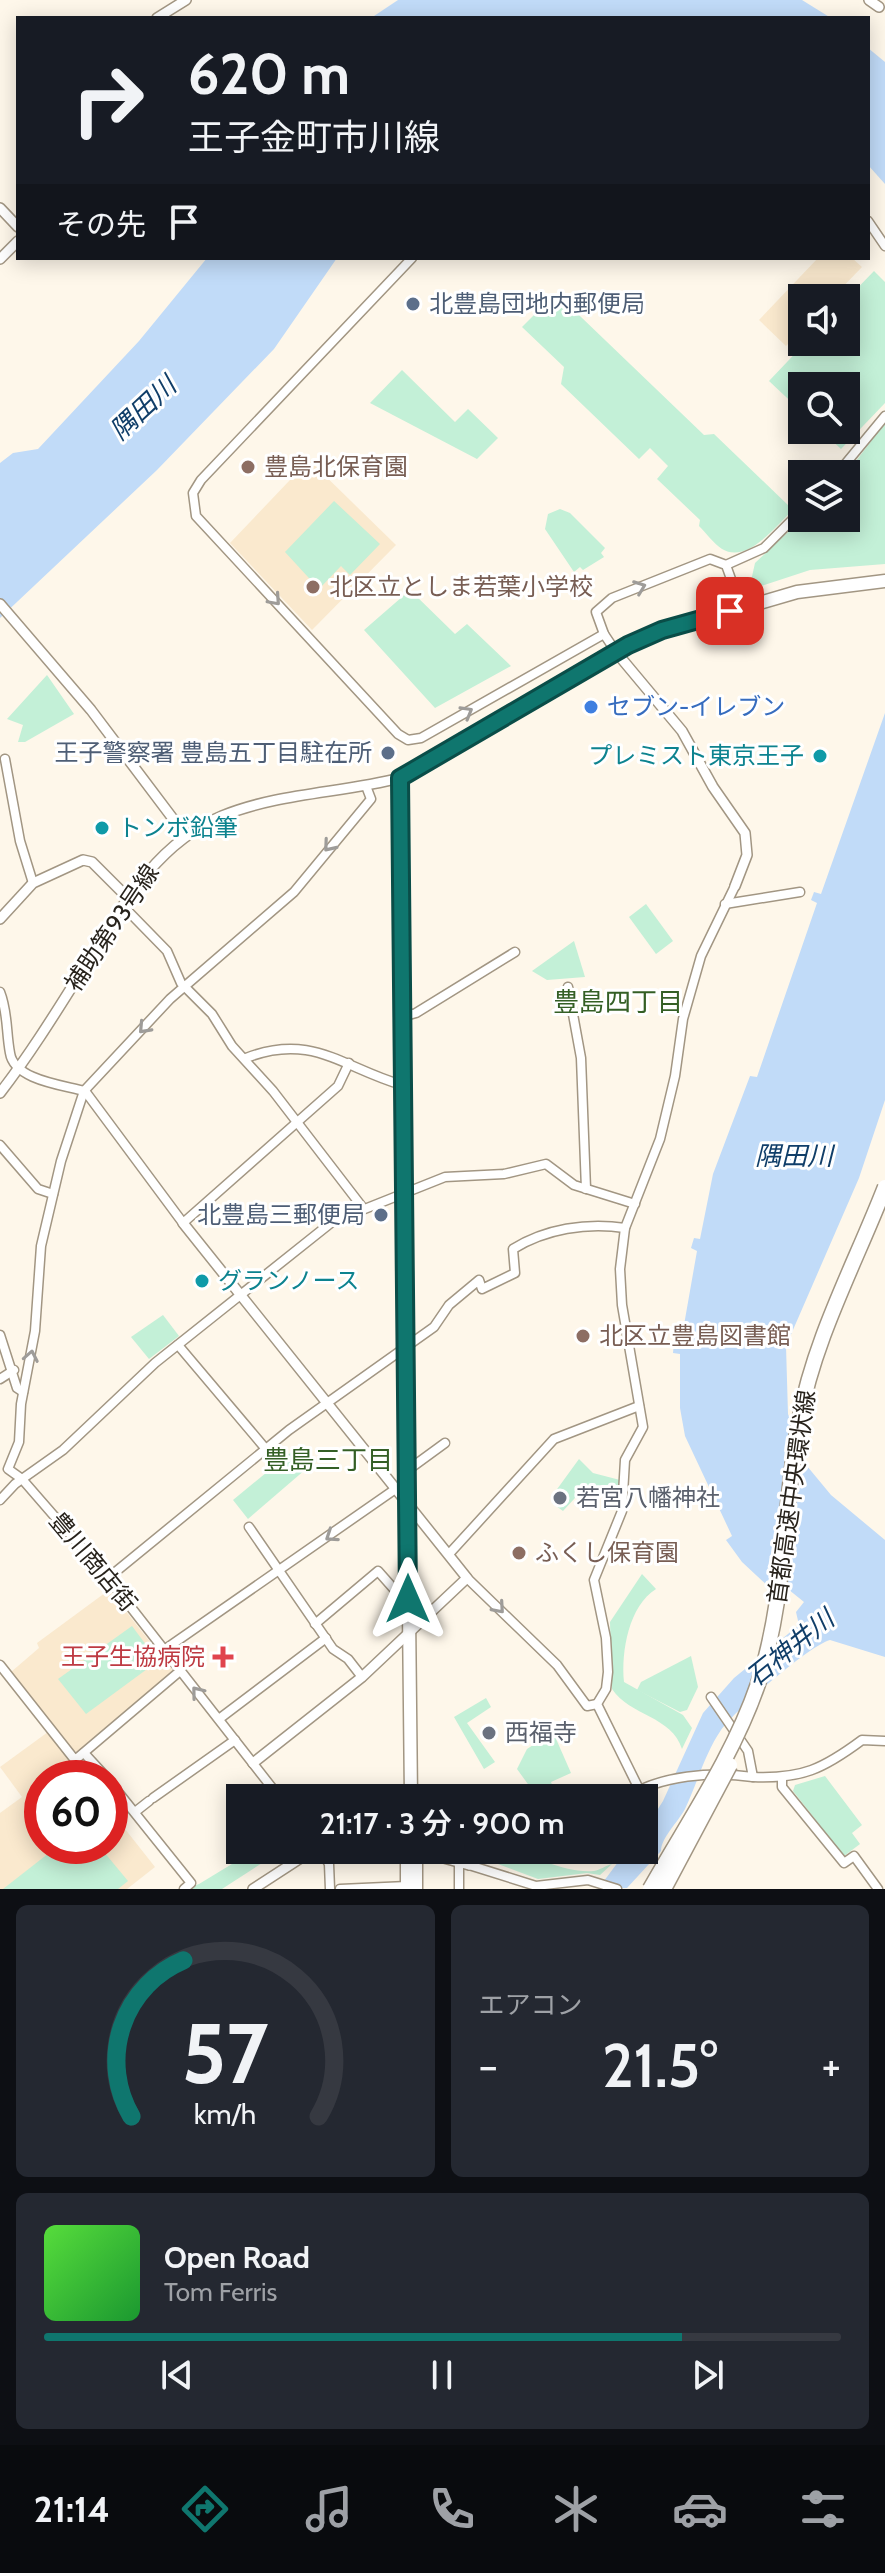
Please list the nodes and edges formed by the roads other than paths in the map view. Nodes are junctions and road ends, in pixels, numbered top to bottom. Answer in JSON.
{"nodes":[{"id":1,"x":186,"y":0,"type":"edge"},
{"id":2,"x":869,"y":0,"type":"edge"},
{"id":3,"x":879,"y":7,"type":"dead end"},
{"id":4,"x":160,"y":16,"type":"edge"},
{"id":5,"x":0,"y":208,"type":"edge"},
{"id":6,"x":870,"y":224,"type":"edge"},
{"id":7,"x":16,"y":225,"type":"edge"},
{"id":8,"x":16,"y":243,"type":"edge"},
{"id":9,"x":885,"y":246,"type":"edge"},
{"id":10,"x":0,"y":259,"type":"edge"},
{"id":11,"x":410,"y":260,"type":"edge"},
{"id":12,"x":885,"y":416,"type":"edge"},
{"id":13,"x":849,"y":460,"type":"edge"},
{"id":14,"x":788,"y":524,"type":"edge"},
{"id":15,"x":726,"y":565,"type":"junction"},
{"id":16,"x":885,"y":581,"type":"edge"},
{"id":17,"x":0,"y":604,"type":"edge"},
{"id":18,"x":741,"y":607,"type":"junction"},
{"id":19,"x":604,"y":634,"type":"junction"},
{"id":20,"x":616,"y":652,"type":"junction"},
{"id":21,"x":3,"y":763,"type":"edge"},
{"id":22,"x":400,"y":778,"type":"junction"},
{"id":23,"x":366,"y":786,"type":"junction"},
{"id":24,"x":11,"y":794,"type":"junction"},
{"id":25,"x":0,"y":797,"type":"edge"},
{"id":26,"x":186,"y":836,"type":"junction"},
{"id":27,"x":33,"y":883,"type":"junction"},
{"id":28,"x":735,"y":886,"type":"joint"},
{"id":29,"x":800,"y":892,"type":"dead end"},
{"id":30,"x":125,"y":902,"type":"junction"},
{"id":31,"x":725,"y":904,"type":"junction"},
{"id":32,"x":0,"y":919,"type":"edge"},
{"id":33,"x":515,"y":952,"type":"dead end"},
{"id":34,"x":185,"y":986,"type":"junction"},
{"id":35,"x":568,"y":987,"type":"dead end"},
{"id":36,"x":0,"y":992,"type":"edge"},
{"id":37,"x":3,"y":1017,"type":"edge"},
{"id":38,"x":402,"y":1017,"type":"junction"},
{"id":39,"x":246,"y":1058,"type":"junction"},
{"id":40,"x":349,"y":1063,"type":"junction"},
{"id":41,"x":19,"y":1069,"type":"junction"},
{"id":42,"x":402,"y":1085,"type":"junction"},
{"id":43,"x":84,"y":1091,"type":"junction"},
{"id":44,"x":0,"y":1093,"type":"edge"},
{"id":45,"x":297,"y":1122,"type":"junction"},
{"id":46,"x":0,"y":1145,"type":"edge"},
{"id":47,"x":885,"y":1187,"type":"edge"},
{"id":48,"x":586,"y":1189,"type":"junction"},
{"id":49,"x":403,"y":1193,"type":"junction"},
{"id":50,"x":53,"y":1194,"type":"junction"},
{"id":51,"x":885,"y":1197,"type":"edge"},
{"id":52,"x":635,"y":1204,"type":"junction"},
{"id":53,"x":363,"y":1208,"type":"junction"},
{"id":54,"x":183,"y":1223,"type":"junction"},
{"id":55,"x":625,"y":1228,"type":"junction"},
{"id":56,"x":241,"y":1297,"type":"junction"},
{"id":57,"x":0,"y":1335,"type":"edge"},
{"id":58,"x":178,"y":1345,"type":"junction"},
{"id":59,"x":406,"y":1346,"type":"junction"},
{"id":60,"x":14,"y":1370,"type":"junction"},
{"id":61,"x":0,"y":1379,"type":"edge"},
{"id":62,"x":23,"y":1392,"type":"junction"},
{"id":63,"x":326,"y":1404,"type":"junction"},
{"id":64,"x":639,"y":1406,"type":"junction"},
{"id":65,"x":445,"y":1443,"type":"dead end"},
{"id":66,"x":265,"y":1448,"type":"junction"},
{"id":67,"x":408,"y":1470,"type":"junction"},
{"id":68,"x":22,"y":1479,"type":"junction"},
{"id":69,"x":394,"y":1490,"type":"junction"},
{"id":70,"x":0,"y":1500,"type":"edge"},
{"id":71,"x":409,"y":1504,"type":"junction"},
{"id":72,"x":249,"y":1527,"type":"dead end"},
{"id":73,"x":449,"y":1554,"type":"junction"},
{"id":74,"x":277,"y":1572,"type":"junction"},
{"id":75,"x":108,"y":1578,"type":"junction"},
{"id":76,"x":467,"y":1578,"type":"junction"},
{"id":77,"x":408,"y":1599,"type":"junction"},
{"id":78,"x":315,"y":1624,"type":"junction"},
{"id":79,"x":408,"y":1633,"type":"junction"},
{"id":80,"x":326,"y":1638,"type":"junction"},
{"id":81,"x":164,"y":1650,"type":"junction"},
{"id":82,"x":0,"y":1665,"type":"edge"},
{"id":83,"x":180,"y":1671,"type":"junction"},
{"id":84,"x":362,"y":1677,"type":"junction"},
{"id":85,"x":711,"y":1697,"type":"dead end"},
{"id":86,"x":597,"y":1704,"type":"junction"},
{"id":87,"x":219,"y":1719,"type":"junction"},
{"id":88,"x":235,"y":1740,"type":"junction"},
{"id":89,"x":885,"y":1741,"type":"edge"},
{"id":90,"x":84,"y":1753,"type":"junction"},
{"id":91,"x":90,"y":1760,"type":"edge"},
{"id":92,"x":253,"y":1763,"type":"junction"},
{"id":93,"x":753,"y":1777,"type":"junction"},
{"id":94,"x":782,"y":1778,"type":"junction"},
{"id":95,"x":269,"y":1784,"type":"edge"},
{"id":96,"x":411,"y":1784,"type":"edge"},
{"id":97,"x":640,"y":1784,"type":"edge"},
{"id":98,"x":658,"y":1785,"type":"edge"},
{"id":99,"x":128,"y":1804,"type":"edge"},
{"id":100,"x":135,"y":1812,"type":"junction"},
{"id":101,"x":291,"y":1864,"type":"edge"},
{"id":102,"x":329,"y":1864,"type":"edge"},
{"id":103,"x":416,"y":1864,"type":"edge"},
{"id":104,"x":464,"y":1864,"type":"edge"},
{"id":105,"x":467,"y":1864,"type":"edge"},
{"id":106,"x":410,"y":1888,"type":"edge"},
{"id":107,"x":184,"y":1889,"type":"edge"},
{"id":108,"x":253,"y":1889,"type":"edge"},
{"id":109,"x":330,"y":1889,"type":"edge"},
{"id":110,"x":340,"y":1889,"type":"edge"},
{"id":111,"x":365,"y":1889,"type":"edge"},
{"id":112,"x":459,"y":1889,"type":"edge"},
{"id":113,"x":617,"y":1889,"type":"edge"},
{"id":114,"x":650,"y":1889,"type":"edge"},
{"id":115,"x":664,"y":1889,"type":"edge"},
{"id":116,"x":878,"y":1889,"type":"edge"}],
"edges":[{"from":1,"to":4,"type":"street"},
{"from":2,"to":3,"type":"street"},
{"from":5,"to":7,"type":"street"},
{"from":6,"to":9,"type":"street"},
{"from":8,"to":10,"type":"street"},
{"from":11,"to":19,"type":"street","one_way":true},
{"from":12,"to":13,"type":"street"},
{"from":14,"to":15,"type":"street"},
{"from":15,"to":18,"type":"street"},
{"from":19,"to":15,"type":"street","one_way":true},
{"from":16,"to":18,"type":"main road"},
{"from":17,"to":26,"type":"street"},
{"from":18,"to":20,"type":"main road"},
{"from":19,"to":20,"type":"street"},
{"from":20,"to":22,"type":"main road"},
{"from":20,"to":28,"type":"street"},
{"from":21,"to":24,"type":"street"},
{"from":22,"to":23,"type":"street","name":"補助第93号線"},
{"from":22,"to":38,"type":"main road"},
{"from":23,"to":26,"type":"street","name":"補助第93号線"},
{"from":23,"to":34,"type":"street","one_way":true},
{"from":24,"to":25,"type":"street"},
{"from":24,"to":27,"type":"street"},
{"from":26,"to":30,"type":"street","name":"補助第93号線"},
{"from":27,"to":30,"type":"street"},
{"from":27,"to":32,"type":"street"},
{"from":28,"to":31,"type":"street"},
{"from":29,"to":31,"type":"street"},
{"from":30,"to":34,"type":"street"},
{"from":30,"to":41,"type":"street","name":"補助第93号線"},
{"from":31,"to":52,"type":"street"},
{"from":33,"to":38,"type":"street"},
{"from":34,"to":39,"type":"street"},
{"from":34,"to":43,"type":"street","one_way":true},
{"from":35,"to":48,"type":"street"},
{"from":36,"to":37,"type":"street"},
{"from":37,"to":41,"type":"street"},
{"from":38,"to":42,"type":"main road"},
{"from":39,"to":40,"type":"street"},
{"from":39,"to":45,"type":"street"},
{"from":40,"to":42,"type":"street"},
{"from":40,"to":45,"type":"street"},
{"from":41,"to":43,"type":"street"},
{"from":41,"to":44,"type":"street","name":"補助第93号線"},
{"from":42,"to":49,"type":"main road"},
{"from":43,"to":50,"type":"street"},
{"from":43,"to":54,"type":"street"},
{"from":45,"to":53,"type":"street"},
{"from":45,"to":54,"type":"street"},
{"from":46,"to":50,"type":"street"},
{"from":47,"to":114,"type":"highway","name":"首都高速中央環状線","bridge":true},
{"from":48,"to":49,"type":"street"},
{"from":48,"to":52,"type":"street"},
{"from":49,"to":53,"type":"street"},
{"from":49,"to":59,"type":"main road"},
{"from":62,"to":50,"type":"street","one_way":true},
{"from":51,"to":115,"type":"highway","name":"首都高速中央環状線","bridge":true},
{"from":52,"to":55,"type":"street"},
{"from":53,"to":56,"type":"street"},
{"from":54,"to":56,"type":"street"},
{"from":55,"to":59,"type":"street"},
{"from":55,"to":64,"type":"street"},
{"from":56,"to":58,"type":"street"},
{"from":56,"to":63,"type":"street"},
{"from":57,"to":60,"type":"street"},
{"from":58,"to":66,"type":"street"},
{"from":58,"to":68,"type":"street"},
{"from":59,"to":63,"type":"street"},
{"from":59,"to":67,"type":"main road"},
{"from":60,"to":61,"type":"street"},
{"from":60,"to":62,"type":"street"},
{"from":62,"to":68,"type":"street"},
{"from":63,"to":66,"type":"street"},
{"from":63,"to":69,"type":"street"},
{"from":64,"to":73,"type":"street"},
{"from":64,"to":86,"type":"street"},
{"from":65,"to":67,"type":"street"},
{"from":66,"to":75,"type":"street"},
{"from":67,"to":71,"type":"main road"},
{"from":68,"to":70,"type":"street"},
{"from":68,"to":75,"type":"street","name":"豊川商店街"},
{"from":69,"to":71,"type":"street"},
{"from":69,"to":74,"type":"street","one_way":true},
{"from":71,"to":73,"type":"street"},
{"from":71,"to":77,"type":"main road"},
{"from":72,"to":74,"type":"street"},
{"from":73,"to":76,"type":"street"},
{"from":74,"to":78,"type":"street"},
{"from":74,"to":81,"type":"street"},
{"from":75,"to":81,"type":"street","name":"豊川商店街"},
{"from":76,"to":79,"type":"street"},
{"from":76,"to":86,"type":"street","one_way":true},
{"from":77,"to":78,"type":"street"},
{"from":77,"to":79,"type":"main road"},
{"from":78,"to":80,"type":"street"},
{"from":79,"to":84,"type":"street"},
{"from":79,"to":96,"type":"main road"},
{"from":80,"to":84,"type":"street"},
{"from":80,"to":87,"type":"street"},
{"from":81,"to":83,"type":"street","name":"豊川商店街"},
{"from":82,"to":90,"type":"street"},
{"from":87,"to":83,"type":"street","name":"豊川商店街","one_way":true},
{"from":83,"to":90,"type":"street"},
{"from":84,"to":92,"type":"street"},
{"from":85,"to":93,"type":"street"},
{"from":86,"to":97,"type":"street"},
{"from":87,"to":88,"type":"street","name":"豊川商店街"},
{"from":88,"to":92,"type":"street","name":"豊川商店街"},
{"from":88,"to":100,"type":"street"},
{"from":89,"to":94,"type":"street"},
{"from":90,"to":91,"type":"street"},
{"from":92,"to":95,"type":"street","name":"豊川商店街"},
{"from":93,"to":94,"type":"street"},
{"from":93,"to":98,"type":"street"},
{"from":94,"to":116,"type":"street"},
{"from":99,"to":100,"type":"street"},
{"from":100,"to":107,"type":"street"},
{"from":101,"to":108,"type":"street"},
{"from":102,"to":109,"type":"street"},
{"from":103,"to":106,"type":"main road"},
{"from":104,"to":112,"type":"street"},
{"from":105,"to":113,"type":"street"},
{"from":106,"to":111,"type":"street"},
{"from":110,"to":111,"type":"street"}]}
